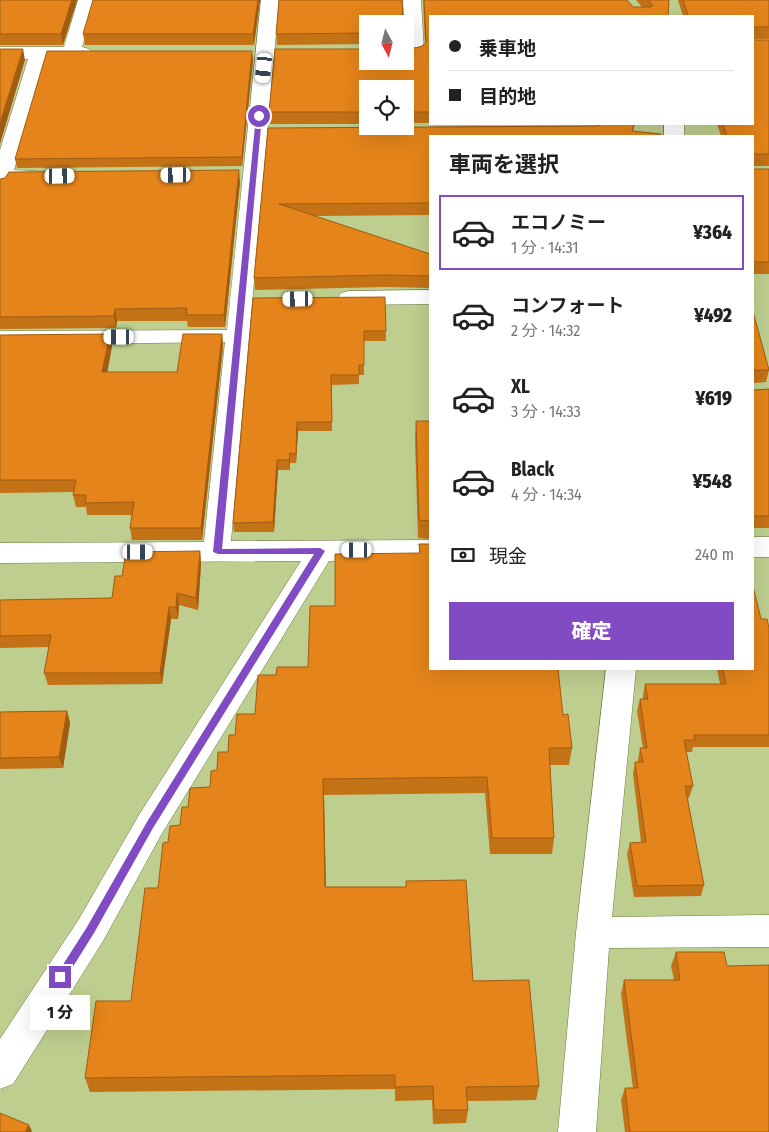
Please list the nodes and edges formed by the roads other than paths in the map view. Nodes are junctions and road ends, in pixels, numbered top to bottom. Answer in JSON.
{"nodes":[{"id":1,"x":87,"y":0,"type":"edge"},
{"id":2,"x":270,"y":0,"type":"edge"},
{"id":3,"x":412,"y":0,"type":"edge"},
{"id":4,"x":417,"y":52,"type":"edge"},
{"id":5,"x":0,"y":53,"type":"edge"},
{"id":6,"x":40,"y":53,"type":"junction"},
{"id":7,"x":71,"y":53,"type":"junction"},
{"id":8,"x":100,"y":53,"type":"edge"},
{"id":9,"x":60,"y":176,"type":"edge"},
{"id":10,"x":1,"y":179,"type":"edge"},
{"id":11,"x":429,"y":297,"type":"edge"},
{"id":12,"x":331,"y":298,"type":"edge"},
{"id":13,"x":238,"y":336,"type":"junction"},
{"id":14,"x":0,"y":338,"type":"edge"},
{"id":15,"x":754,"y":547,"type":"edge"},
{"id":16,"x":769,"y":547,"type":"edge"},
{"id":17,"x":429,"y":550,"type":"edge"},
{"id":18,"x":320,"y":551,"type":"junction"},
{"id":19,"x":218,"y":552,"type":"junction"},
{"id":20,"x":0,"y":553,"type":"edge"},
{"id":21,"x":621,"y":670,"type":"edge"},
{"id":22,"x":769,"y":931,"type":"edge"},
{"id":23,"x":593,"y":933,"type":"junction"},
{"id":24,"x":0,"y":1072,"type":"edge"},
{"id":25,"x":576,"y":1132,"type":"edge"}],
"edges":[{"from":1,"to":7,"type":"street"},
{"from":2,"to":13,"type":"street"},
{"from":3,"to":4,"type":"street"},
{"from":5,"to":6,"type":"street"},
{"from":6,"to":7,"type":"street"},
{"from":6,"to":10,"type":"street"},
{"from":7,"to":8,"type":"street"},
{"from":9,"to":10,"type":"street"},
{"from":11,"to":12,"type":"street"},
{"from":13,"to":14,"type":"street"},
{"from":13,"to":19,"type":"street"},
{"from":15,"to":16,"type":"street"},
{"from":17,"to":18,"type":"street"},
{"from":18,"to":19,"type":"street"},
{"from":18,"to":24,"type":"street"},
{"from":19,"to":20,"type":"street"},
{"from":21,"to":23,"type":"street"},
{"from":22,"to":23,"type":"street"},
{"from":23,"to":25,"type":"street"}]}
